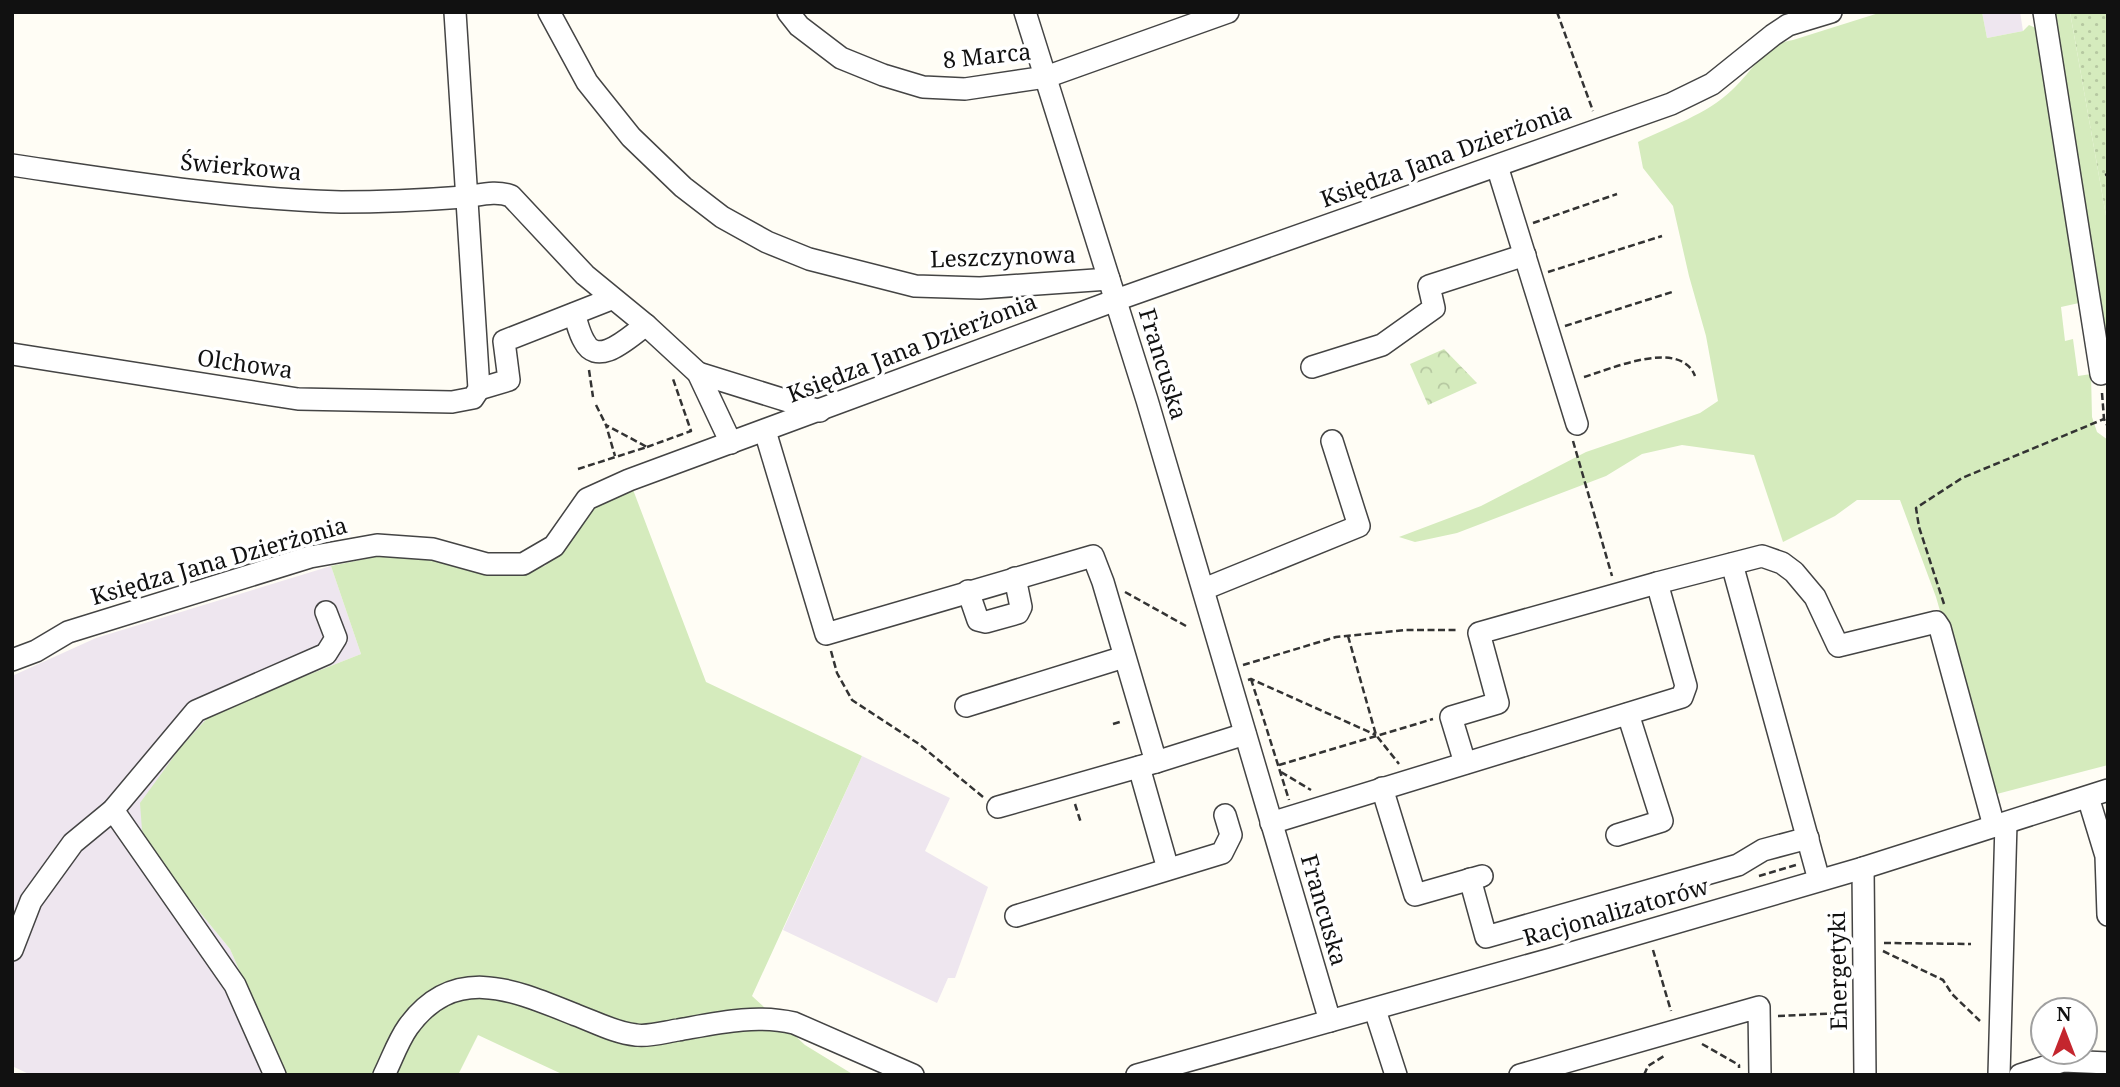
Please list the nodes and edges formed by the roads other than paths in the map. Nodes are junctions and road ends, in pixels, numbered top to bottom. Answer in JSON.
{"nodes":[{"id":1,"x":455,"y":12,"type":"edge"},
{"id":2,"x":550,"y":12,"type":"edge"},
{"id":3,"x":788,"y":12,"type":"edge"},
{"id":4,"x":1025,"y":12,"type":"edge"},
{"id":5,"x":1228,"y":12,"type":"edge"},
{"id":6,"x":1831,"y":12,"type":"edge"},
{"id":7,"x":2044,"y":12,"type":"edge"},
{"id":8,"x":1046,"y":76,"type":"junction"},
{"id":9,"x":12,"y":164,"type":"edge"},
{"id":10,"x":1497,"y":166,"type":"junction"},
{"id":11,"x":465,"y":197,"type":"junction"},
{"id":12,"x":1525,"y":255,"type":"junction"},
{"id":13,"x":1109,"y":279,"type":"junction"},
{"id":14,"x":611,"y":299,"type":"junction"},
{"id":15,"x":1116,"y":300,"type":"junction"},
{"id":16,"x":574,"y":314,"type":"junction"},
{"id":17,"x":646,"y":325,"type":"junction"},
{"id":18,"x":12,"y":354,"type":"edge"},
{"id":19,"x":1312,"y":367,"type":"dead end"},
{"id":20,"x":698,"y":373,"type":"junction"},
{"id":21,"x":2101,"y":374,"type":"road end"},
{"id":22,"x":476,"y":393,"type":"junction"},
{"id":23,"x":820,"y":411,"type":"junction"},
{"id":24,"x":1577,"y":424,"type":"road end"},
{"id":25,"x":765,"y":431,"type":"junction"},
{"id":26,"x":1332,"y":441,"type":"dead end"},
{"id":27,"x":731,"y":443,"type":"junction"},
{"id":28,"x":1732,"y":564,"type":"junction"},
{"id":29,"x":1015,"y":578,"type":"junction"},
{"id":30,"x":1657,"y":583,"type":"junction"},
{"id":31,"x":1204,"y":589,"type":"junction"},
{"id":32,"x":968,"y":592,"type":"junction"},
{"id":33,"x":326,"y":612,"type":"dead end"},
{"id":34,"x":1124,"y":657,"type":"junction"},
{"id":35,"x":12,"y":660,"type":"edge"},
{"id":36,"x":967,"y":706,"type":"dead end"},
{"id":37,"x":1628,"y":714,"type":"junction"},
{"id":38,"x":1245,"y":734,"type":"junction"},
{"id":39,"x":1465,"y":763,"type":"junction"},
{"id":40,"x":1148,"y":764,"type":"junction"},
{"id":41,"x":1382,"y":788,"type":"junction"},
{"id":42,"x":2098,"y":794,"type":"edge"},
{"id":43,"x":998,"y":807,"type":"road end"},
{"id":44,"x":113,"y":810,"type":"junction"},
{"id":45,"x":1224,"y":815,"type":"dead end"},
{"id":46,"x":1271,"y":822,"type":"junction"},
{"id":47,"x":2000,"y":824,"type":"junction"},
{"id":48,"x":1617,"y":835,"type":"dead end"},
{"id":49,"x":1808,"y":838,"type":"junction"},
{"id":50,"x":1863,"y":868,"type":"junction"},
{"id":51,"x":1168,"y":869,"type":"junction"},
{"id":52,"x":1819,"y":880,"type":"junction"},
{"id":53,"x":2108,"y":915,"type":"edge"},
{"id":54,"x":1016,"y":916,"type":"dead end"},
{"id":55,"x":12,"y":950,"type":"edge"},
{"id":56,"x":1376,"y":1010,"type":"junction"},
{"id":57,"x":1330,"y":1021,"type":"junction"},
{"id":58,"x":2108,"y":1063,"type":"edge"},
{"id":59,"x":275,"y":1075,"type":"edge"},
{"id":60,"x":384,"y":1075,"type":"edge"},
{"id":61,"x":913,"y":1075,"type":"edge"},
{"id":62,"x":1137,"y":1075,"type":"edge"},
{"id":63,"x":1396,"y":1075,"type":"edge"},
{"id":64,"x":1520,"y":1075,"type":"edge"},
{"id":65,"x":1760,"y":1075,"type":"edge"},
{"id":66,"x":1865,"y":1075,"type":"edge"},
{"id":67,"x":1999,"y":1075,"type":"edge"},
{"id":68,"x":2020,"y":1075,"type":"edge"}],
"edges":[{"from":1,"to":11,"type":"street"},
{"from":2,"to":13,"type":"street","name":"Leszczynowa"},
{"from":3,"to":8,"type":"street","name":"8 Marca"},
{"from":4,"to":8,"type":"street","name":"Francuska"},
{"from":5,"to":8,"type":"street","name":"8 Marca"},
{"from":6,"to":10,"type":"street","name":"Księdza Jana Dzierżonia"},
{"from":7,"to":21,"type":"street"},
{"from":8,"to":13,"type":"street","name":"Francuska"},
{"from":9,"to":11,"type":"street","name":"Świerkowa"},
{"from":10,"to":12,"type":"street"},
{"from":10,"to":15,"type":"street","name":"Księdza Jana Dzierżonia"},
{"from":11,"to":14,"type":"street","name":"Świerkowa"},
{"from":11,"to":22,"type":"street"},
{"from":12,"to":19,"type":"street"},
{"from":12,"to":24,"type":"street"},
{"from":13,"to":15,"type":"street","name":"Francuska"},
{"from":14,"to":16,"type":"street"},
{"from":14,"to":17,"type":"street","name":"Świerkowa"},
{"from":15,"to":23,"type":"street","name":"Księdza Jana Dzierżonia"},
{"from":15,"to":31,"type":"street","name":"Francuska"},
{"from":16,"to":17,"type":"street"},
{"from":16,"to":22,"type":"street","name":"Olchowa"},
{"from":17,"to":20,"type":"street","name":"Świerkowa"},
{"from":18,"to":22,"type":"street","name":"Olchowa"},
{"from":20,"to":23,"type":"street"},
{"from":20,"to":27,"type":"street"},
{"from":23,"to":25,"type":"street","name":"Księdza Jana Dzierżonia"},
{"from":25,"to":27,"type":"street","name":"Księdza Jana Dzierżonia"},
{"from":25,"to":32,"type":"street"},
{"from":26,"to":31,"type":"street"},
{"from":27,"to":35,"type":"street","name":"Księdza Jana Dzierżonia"},
{"from":28,"to":30,"type":"street"},
{"from":28,"to":47,"type":"street"},
{"from":28,"to":49,"type":"street"},
{"from":29,"to":32,"type":"street"},
{"from":29,"to":32,"type":"street"},
{"from":29,"to":34,"type":"street"},
{"from":30,"to":37,"type":"street"},
{"from":30,"to":39,"type":"street"},
{"from":31,"to":38,"type":"street","name":"Francuska"},
{"from":33,"to":44,"type":"street"},
{"from":34,"to":36,"type":"street"},
{"from":34,"to":40,"type":"street"},
{"from":37,"to":39,"type":"street"},
{"from":37,"to":48,"type":"street"},
{"from":38,"to":40,"type":"street"},
{"from":38,"to":46,"type":"street","name":"Francuska"},
{"from":39,"to":41,"type":"street"},
{"from":40,"to":43,"type":"street"},
{"from":40,"to":51,"type":"street"},
{"from":41,"to":46,"type":"street"},
{"from":41,"to":49,"type":"street"},
{"from":42,"to":47,"type":"street","name":"Racjonalizatorów"},
{"from":42,"to":53,"type":"street"},
{"from":44,"to":55,"type":"street"},
{"from":44,"to":59,"type":"street"},
{"from":45,"to":51,"type":"street"},
{"from":46,"to":57,"type":"street","name":"Francuska"},
{"from":47,"to":50,"type":"street","name":"Racjonalizatorów"},
{"from":47,"to":67,"type":"street"},
{"from":49,"to":52,"type":"street"},
{"from":50,"to":52,"type":"street","name":"Racjonalizatorów"},
{"from":50,"to":66,"type":"street","name":"Energetyki"},
{"from":51,"to":54,"type":"street"},
{"from":52,"to":56,"type":"street","name":"Racjonalizatorów"},
{"from":56,"to":57,"type":"street","name":"Racjonalizatorów"},
{"from":56,"to":63,"type":"street"},
{"from":57,"to":62,"type":"street","name":"Racjonalizatorów"},
{"from":58,"to":68,"type":"street"},
{"from":60,"to":61,"type":"street"},
{"from":64,"to":65,"type":"street"}]}
